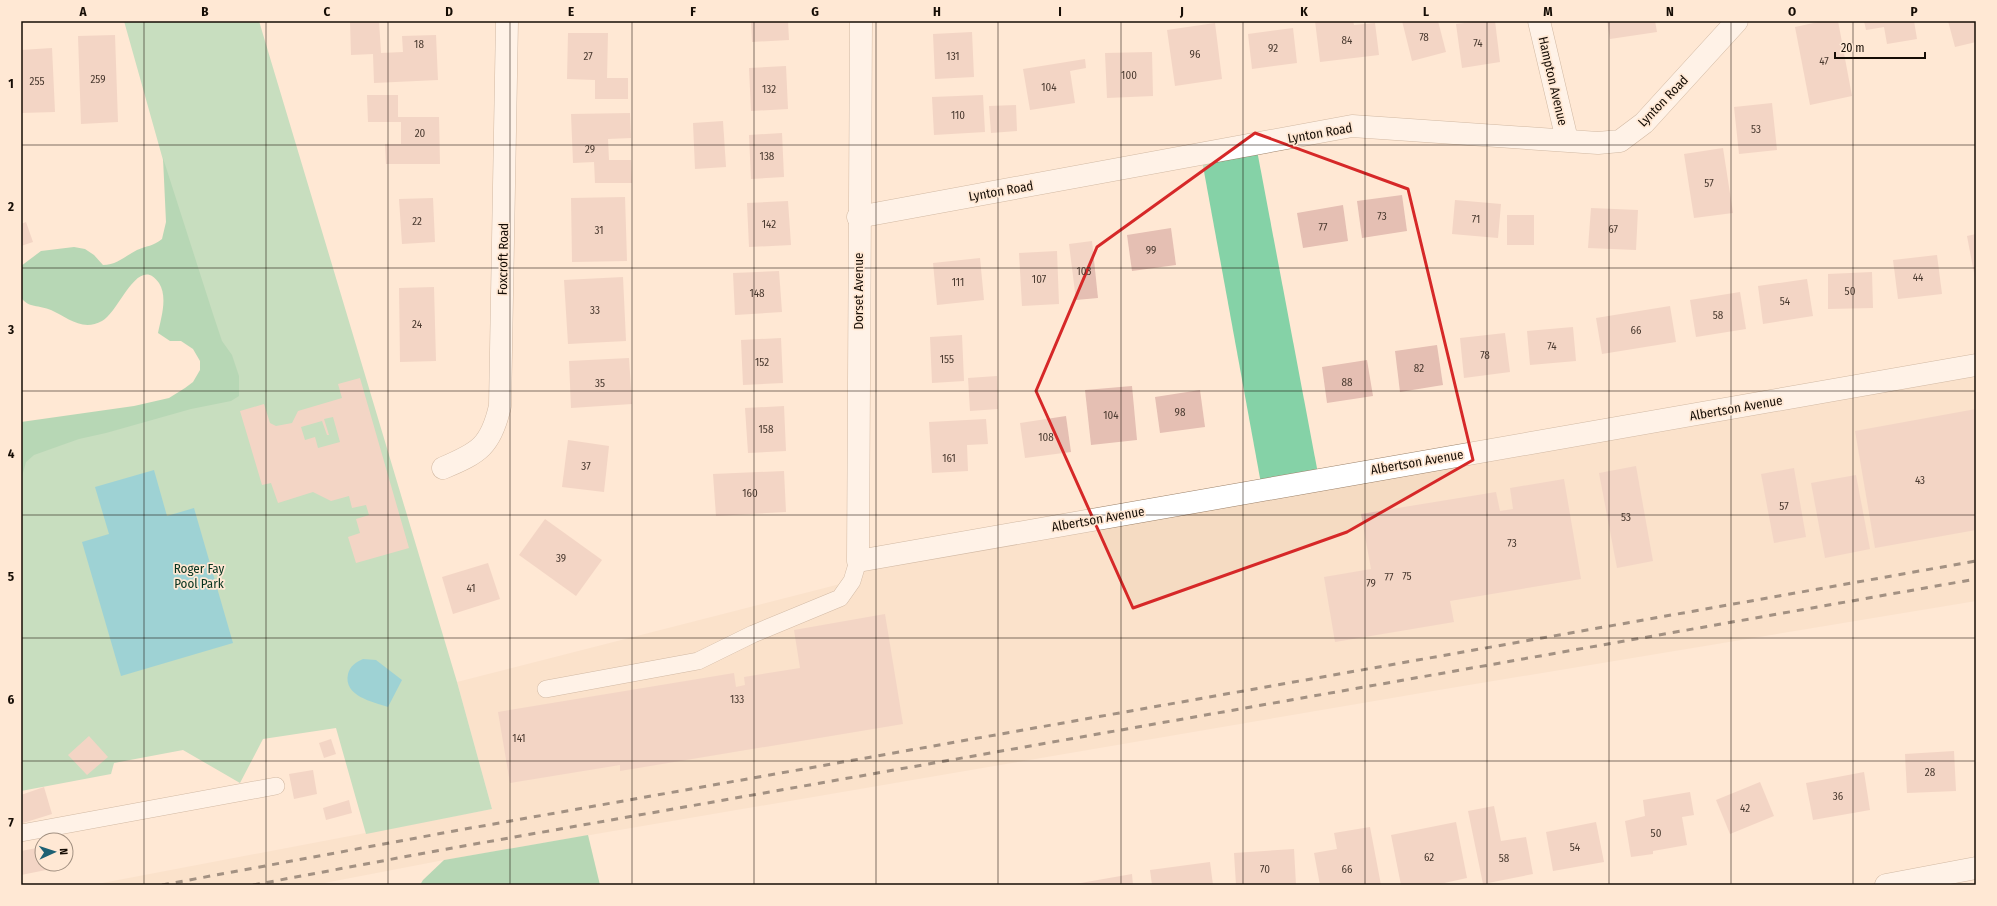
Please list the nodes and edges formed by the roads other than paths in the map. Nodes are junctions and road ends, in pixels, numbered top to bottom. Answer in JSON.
{"nodes":[{"id":1,"x":507,"y":21,"type":"edge"},
{"id":2,"x":861,"y":21,"type":"edge"},
{"id":3,"x":1539,"y":21,"type":"edge"},
{"id":4,"x":1737,"y":21,"type":"edge"},
{"id":5,"x":1567,"y":140,"type":"junction"},
{"id":6,"x":858,"y":217,"type":"junction"},
{"id":7,"x":1976,"y":365,"type":"edge"},
{"id":8,"x":443,"y":468,"type":"dead end"},
{"id":9,"x":858,"y":561,"type":"junction"},
{"id":10,"x":546,"y":689,"type":"dead end"},
{"id":11,"x":276,"y":786,"type":"dead end"},
{"id":12,"x":21,"y":832,"type":"edge"},
{"id":13,"x":1976,"y":868,"type":"edge"},
{"id":14,"x":1886,"y":885,"type":"edge"}],
"edges":[{"from":1,"to":8,"type":"street","name":"Foxcroft Road"},
{"from":2,"to":6,"type":"street","name":"Dorset Avenue"},
{"from":3,"to":5,"type":"street","name":"Hampton Avenue"},
{"from":4,"to":5,"type":"street","name":"Lynton Road"},
{"from":5,"to":6,"type":"street","name":"Lynton Road"},
{"from":6,"to":9,"type":"street","name":"Dorset Avenue"},
{"from":7,"to":9,"type":"street","name":"Albertson Avenue"},
{"from":9,"to":10,"type":"lane"},
{"from":11,"to":12,"type":"lane"},
{"from":13,"to":14,"type":"street"}]}
